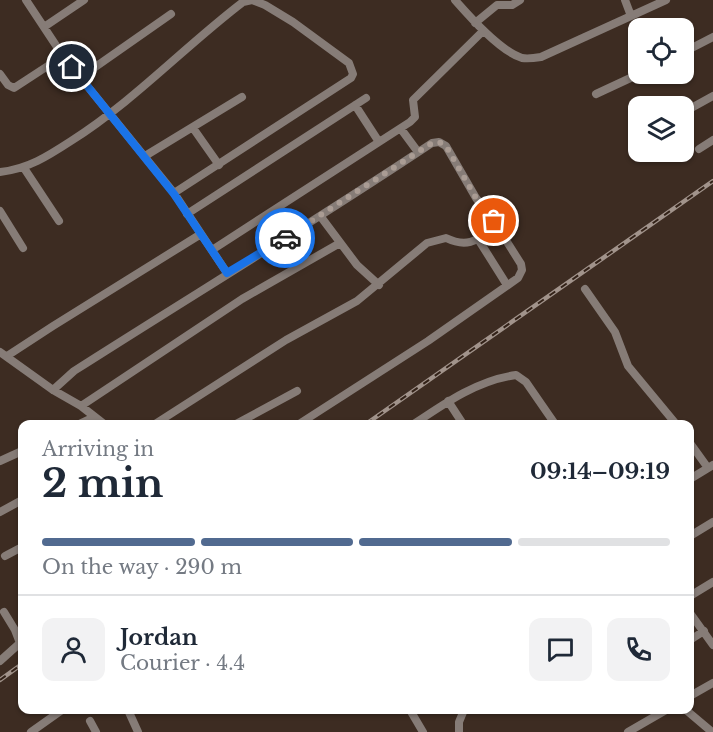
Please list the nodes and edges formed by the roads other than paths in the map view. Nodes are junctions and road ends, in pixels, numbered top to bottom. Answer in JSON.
{"nodes":[{"id":1,"x":26,"y":0,"type":"edge"},
{"id":2,"x":84,"y":0,"type":"edge"},
{"id":3,"x":455,"y":0,"type":"edge"},
{"id":4,"x":520,"y":0,"type":"edge"},
{"id":5,"x":625,"y":0,"type":"edge"},
{"id":6,"x":666,"y":0,"type":"edge"},
{"id":7,"x":501,"y":2,"type":"edge"},
{"id":8,"x":171,"y":14,"type":"dead end"},
{"id":9,"x":631,"y":16,"type":"junction"},
{"id":10,"x":475,"y":23,"type":"junction"},
{"id":11,"x":44,"y":27,"type":"junction"},
{"id":12,"x":483,"y":31,"type":"junction"},
{"id":13,"x":713,"y":37,"type":"edge"},
{"id":14,"x":694,"y":47,"type":"edge"},
{"id":15,"x":63,"y":56,"type":"junction"},
{"id":16,"x":0,"y":74,"type":"edge"},
{"id":17,"x":81,"y":77,"type":"junction"},
{"id":18,"x":628,"y":79,"type":"edge"},
{"id":19,"x":597,"y":94,"type":"dead end"},
{"id":20,"x":713,"y":96,"type":"edge"},
{"id":21,"x":242,"y":97,"type":"dead end"},
{"id":22,"x":366,"y":98,"type":"dead end"},
{"id":23,"x":355,"y":105,"type":"junction"},
{"id":24,"x":694,"y":106,"type":"edge"},
{"id":25,"x":111,"y":114,"type":"junction"},
{"id":26,"x":194,"y":128,"type":"junction"},
{"id":27,"x":401,"y":129,"type":"junction"},
{"id":28,"x":713,"y":140,"type":"edge"},
{"id":29,"x":379,"y":142,"type":"junction"},
{"id":30,"x":699,"y":149,"type":"dead end"},
{"id":31,"x":418,"y":152,"type":"junction"},
{"id":32,"x":145,"y":156,"type":"junction"},
{"id":33,"x":219,"y":165,"type":"junction"},
{"id":34,"x":24,"y":168,"type":"junction"},
{"id":35,"x":0,"y":172,"type":"edge"},
{"id":36,"x":174,"y":194,"type":"junction"},
{"id":37,"x":0,"y":211,"type":"edge"},
{"id":38,"x":187,"y":214,"type":"junction"},
{"id":39,"x":321,"y":217,"type":"junction"},
{"id":40,"x":59,"y":221,"type":"dead end"},
{"id":41,"x":497,"y":226,"type":"junction"},
{"id":42,"x":201,"y":234,"type":"junction"},
{"id":43,"x":478,"y":239,"type":"junction"},
{"id":44,"x":340,"y":243,"type":"junction"},
{"id":45,"x":23,"y":248,"type":"dead end"},
{"id":46,"x":212,"y":250,"type":"junction"},
{"id":47,"x":227,"y":273,"type":"junction"},
{"id":48,"x":378,"y":285,"type":"junction"},
{"id":49,"x":507,"y":285,"type":"junction"},
{"id":50,"x":585,"y":288,"type":"dead end"},
{"id":51,"x":3,"y":354,"type":"edge"},
{"id":52,"x":53,"y":390,"type":"junction"},
{"id":53,"x":297,"y":391,"type":"dead end"},
{"id":54,"x":448,"y":401,"type":"junction"},
{"id":55,"x":81,"y":406,"type":"junction"},
{"id":56,"x":94,"y":417,"type":"junction"},
{"id":57,"x":88,"y":420,"type":"edge"},
{"id":58,"x":98,"y":420,"type":"edge"},
{"id":59,"x":161,"y":420,"type":"edge"},
{"id":60,"x":243,"y":420,"type":"edge"},
{"id":61,"x":306,"y":420,"type":"edge"},
{"id":62,"x":420,"y":420,"type":"edge"},
{"id":63,"x":460,"y":420,"type":"edge"},
{"id":64,"x":552,"y":420,"type":"edge"},
{"id":65,"x":673,"y":420,"type":"edge"},
{"id":66,"x":694,"y":447,"type":"edge"},
{"id":67,"x":18,"y":453,"type":"edge"},
{"id":68,"x":0,"y":460,"type":"edge"},
{"id":69,"x":711,"y":466,"type":"edge"},
{"id":70,"x":694,"y":477,"type":"edge"},
{"id":71,"x":18,"y":502,"type":"edge"},
{"id":72,"x":0,"y":512,"type":"edge"},
{"id":73,"x":713,"y":522,"type":"edge"},
{"id":74,"x":694,"y":534,"type":"edge"},
{"id":75,"x":18,"y":549,"type":"edge"},
{"id":76,"x":5,"y":556,"type":"dead end"},
{"id":77,"x":713,"y":582,"type":"edge"},
{"id":78,"x":694,"y":594,"type":"edge"},
{"id":79,"x":4,"y":612,"type":"dead end"},
{"id":80,"x":694,"y":618,"type":"edge"},
{"id":81,"x":704,"y":632,"type":"junction"},
{"id":82,"x":18,"y":638,"type":"edge"},
{"id":83,"x":694,"y":638,"type":"edge"},
{"id":84,"x":18,"y":645,"type":"edge"},
{"id":85,"x":713,"y":645,"type":"edge"},
{"id":86,"x":0,"y":661,"type":"edge"},
{"id":87,"x":713,"y":683,"type":"edge"},
{"id":88,"x":694,"y":694,"type":"edge"},
{"id":89,"x":56,"y":714,"type":"edge"},
{"id":90,"x":130,"y":714,"type":"edge"},
{"id":91,"x":412,"y":714,"type":"edge"},
{"id":92,"x":462,"y":714,"type":"edge"},
{"id":93,"x":659,"y":714,"type":"edge"},
{"id":94,"x":691,"y":714,"type":"edge"},
{"id":95,"x":90,"y":721,"type":"dead end"},
{"id":96,"x":31,"y":732,"type":"edge"},
{"id":97,"x":96,"y":732,"type":"edge"},
{"id":98,"x":138,"y":732,"type":"edge"},
{"id":99,"x":423,"y":732,"type":"edge"},
{"id":100,"x":459,"y":732,"type":"edge"},
{"id":101,"x":628,"y":732,"type":"edge"},
{"id":102,"x":712,"y":732,"type":"edge"}],
"edges":[{"from":1,"to":11,"type":"street"},
{"from":2,"to":11,"type":"street"},
{"from":3,"to":10,"type":"street"},
{"from":4,"to":7,"type":"street"},
{"from":5,"to":9,"type":"street"},
{"from":6,"to":9,"type":"street"},
{"from":7,"to":10,"type":"street"},
{"from":8,"to":17,"type":"street"},
{"from":9,"to":12,"type":"street"},
{"from":10,"to":12,"type":"street"},
{"from":11,"to":15,"type":"street"},
{"from":12,"to":27,"type":"street"},
{"from":13,"to":14,"type":"street"},
{"from":15,"to":16,"type":"street"},
{"from":15,"to":17,"type":"street"},
{"from":17,"to":25,"type":"street"},
{"from":18,"to":19,"type":"street"},
{"from":20,"to":24,"type":"street"},
{"from":21,"to":26,"type":"street"},
{"from":22,"to":23,"type":"street"},
{"from":23,"to":29,"type":"street"},
{"from":23,"to":38,"type":"street"},
{"from":25,"to":32,"type":"street"},
{"from":25,"to":33,"type":"street"},
{"from":25,"to":34,"type":"street"},
{"from":26,"to":32,"type":"street"},
{"from":26,"to":33,"type":"street"},
{"from":27,"to":29,"type":"street"},
{"from":27,"to":31,"type":"street"},
{"from":28,"to":30,"type":"street"},
{"from":29,"to":46,"type":"street"},
{"from":31,"to":39,"type":"street"},
{"from":31,"to":41,"type":"street"},
{"from":32,"to":36,"type":"street"},
{"from":33,"to":36,"type":"street"},
{"from":34,"to":35,"type":"street"},
{"from":34,"to":40,"type":"street"},
{"from":36,"to":38,"type":"street"},
{"from":37,"to":45,"type":"street"},
{"from":38,"to":42,"type":"street"},
{"from":39,"to":44,"type":"street"},
{"from":39,"to":47,"type":"street"},
{"from":41,"to":43,"type":"street"},
{"from":41,"to":49,"type":"street"},
{"from":42,"to":46,"type":"street"},
{"from":42,"to":51,"type":"street"},
{"from":43,"to":48,"type":"street"},
{"from":43,"to":49,"type":"street"},
{"from":44,"to":48,"type":"street"},
{"from":44,"to":55,"type":"street"},
{"from":46,"to":47,"type":"street"},
{"from":47,"to":52,"type":"street"},
{"from":48,"to":59,"type":"street"},
{"from":49,"to":61,"type":"street"},
{"from":50,"to":65,"type":"street"},
{"from":51,"to":52,"type":"street"},
{"from":52,"to":55,"type":"street"},
{"from":53,"to":60,"type":"street"},
{"from":54,"to":62,"type":"street"},
{"from":54,"to":63,"type":"street"},
{"from":54,"to":64,"type":"street"},
{"from":55,"to":56,"type":"street"},
{"from":56,"to":57,"type":"street"},
{"from":56,"to":58,"type":"street"},
{"from":66,"to":69,"type":"street"},
{"from":67,"to":68,"type":"street"},
{"from":69,"to":70,"type":"street"},
{"from":71,"to":72,"type":"street"},
{"from":73,"to":74,"type":"street"},
{"from":75,"to":76,"type":"street"},
{"from":77,"to":78,"type":"street"},
{"from":79,"to":82,"type":"street"},
{"from":80,"to":81,"type":"street"},
{"from":81,"to":83,"type":"street"},
{"from":81,"to":85,"type":"street"},
{"from":84,"to":86,"type":"street"},
{"from":87,"to":88,"type":"street"},
{"from":89,"to":96,"type":"street"},
{"from":90,"to":98,"type":"street"},
{"from":91,"to":99,"type":"street"},
{"from":92,"to":100,"type":"street"},
{"from":93,"to":101,"type":"street"},
{"from":94,"to":102,"type":"street"},
{"from":95,"to":97,"type":"street"}]}
